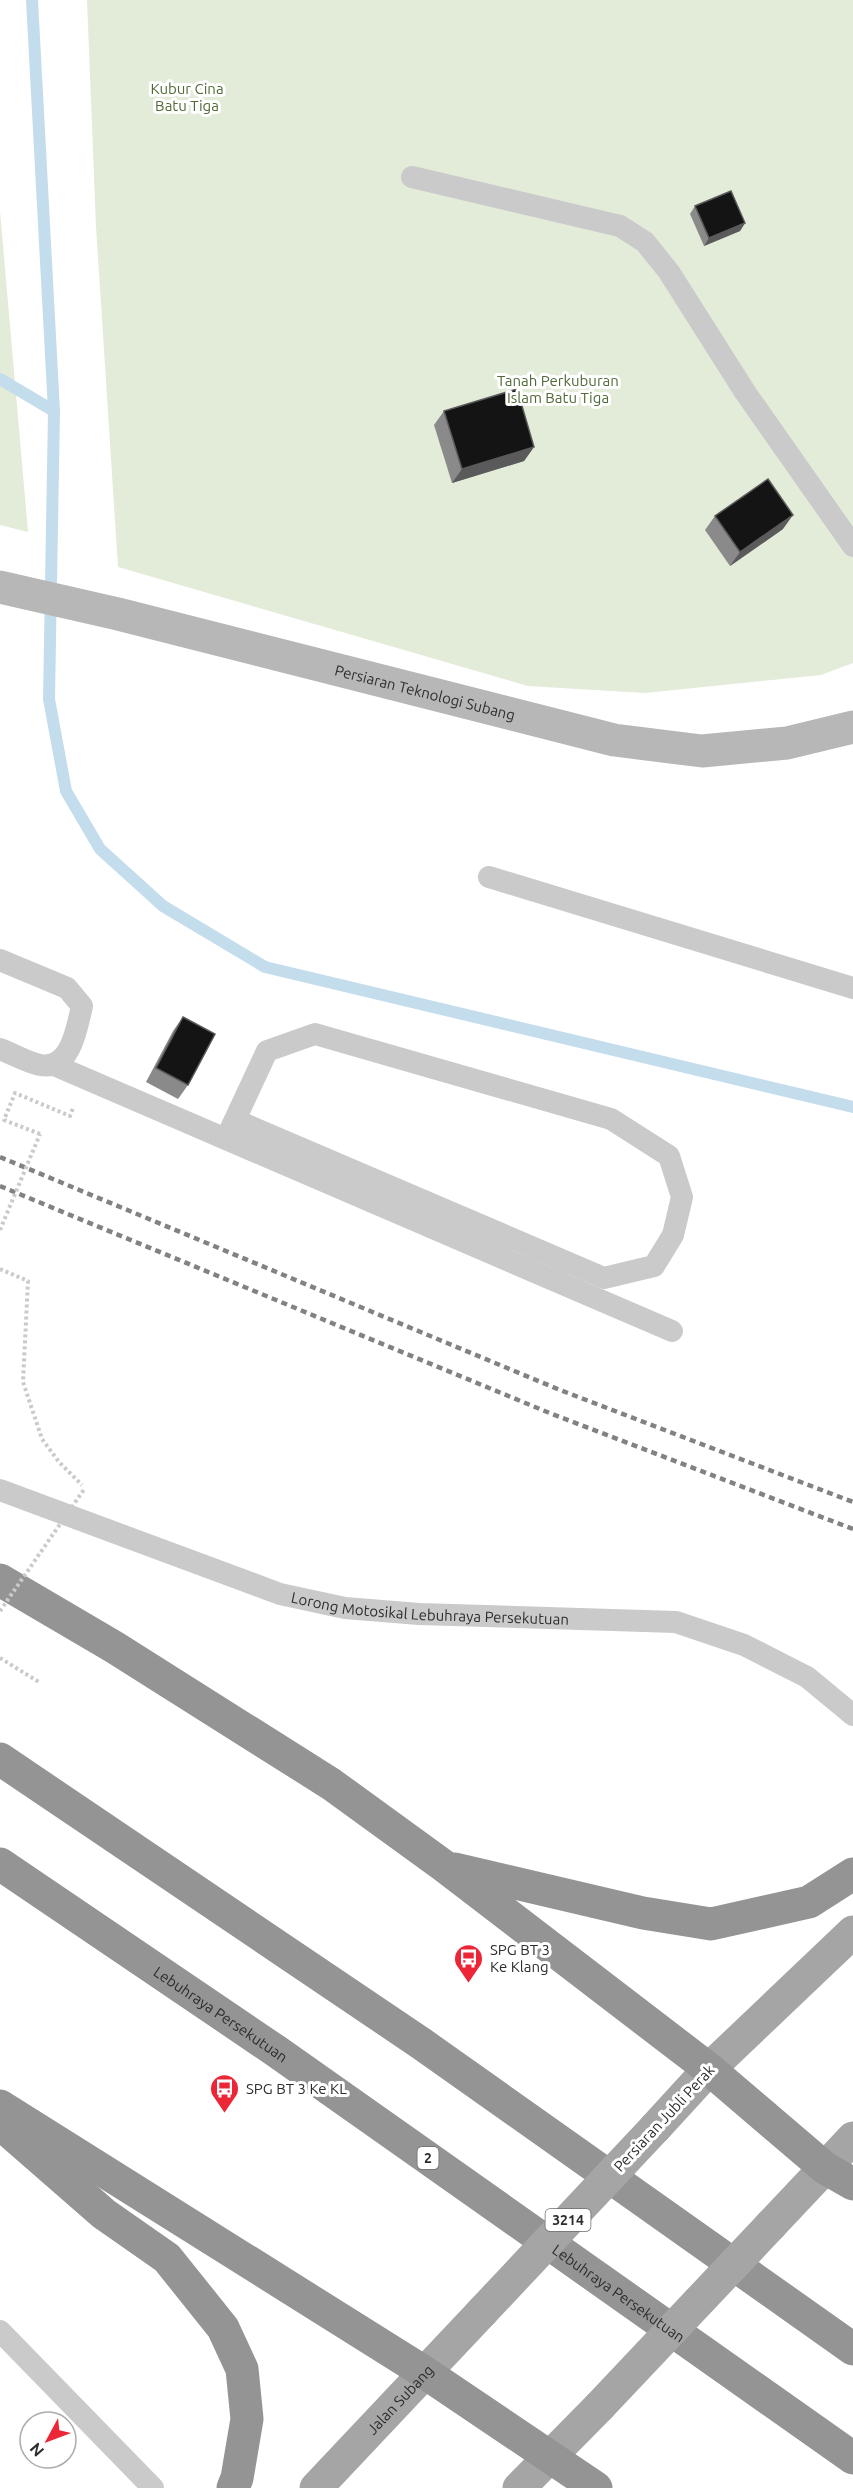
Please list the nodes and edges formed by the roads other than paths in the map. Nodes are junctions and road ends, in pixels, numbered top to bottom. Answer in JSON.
{"nodes":[{"id":1,"x":412,"y":177,"type":"dead end"},
{"id":2,"x":853,"y":546,"type":"edge"},
{"id":3,"x":0,"y":587,"type":"edge"},
{"id":4,"x":853,"y":727,"type":"edge"},
{"id":5,"x":489,"y":877,"type":"dead end"},
{"id":6,"x":0,"y":960,"type":"edge"},
{"id":7,"x":853,"y":988,"type":"edge"},
{"id":8,"x":0,"y":1049,"type":"edge"},
{"id":9,"x":54,"y":1065,"type":"junction"},
{"id":10,"x":231,"y":1130,"type":"junction"},
{"id":11,"x":672,"y":1331,"type":"dead end"},
{"id":12,"x":0,"y":1490,"type":"edge"},
{"id":13,"x":0,"y":1580,"type":"edge"},
{"id":14,"x":853,"y":1715,"type":"edge"},
{"id":15,"x":0,"y":1759,"type":"edge"},
{"id":16,"x":0,"y":1864,"type":"edge"},
{"id":17,"x":444,"y":1866,"type":"junction"},
{"id":18,"x":853,"y":1874,"type":"edge"},
{"id":19,"x":853,"y":1932,"type":"edge"},
{"id":20,"x":709,"y":2069,"type":"junction"},
{"id":21,"x":0,"y":2106,"type":"edge"},
{"id":22,"x":0,"y":2124,"type":"edge"},
{"id":23,"x":853,"y":2138,"type":"edge"},
{"id":24,"x":825,"y":2168,"type":"junction"},
{"id":25,"x":853,"y":2184,"type":"edge"},
{"id":26,"x":482,"y":2312,"type":"joint"},
{"id":27,"x":0,"y":2331,"type":"edge"},
{"id":28,"x":853,"y":2349,"type":"edge"},
{"id":29,"x":424,"y":2372,"type":"junction"},
{"id":30,"x":549,"y":2456,"type":"junction"},
{"id":31,"x":853,"y":2458,"type":"edge"},
{"id":32,"x":153,"y":2488,"type":"edge"},
{"id":33,"x":233,"y":2488,"type":"edge"},
{"id":34,"x":316,"y":2488,"type":"edge"},
{"id":35,"x":519,"y":2488,"type":"edge"},
{"id":36,"x":596,"y":2488,"type":"edge"}],
"edges":[{"from":1,"to":2,"type":"lane"},
{"from":3,"to":4,"type":"street","name":"Persiaran Teknologi Subang"},
{"from":5,"to":7,"type":"lane"},
{"from":6,"to":9,"type":"lane"},
{"from":8,"to":9,"type":"lane"},
{"from":9,"to":10,"type":"lane"},
{"from":10,"to":10,"type":"lane"},
{"from":10,"to":11,"type":"lane"},
{"from":12,"to":14,"type":"lane","name":"Lorong Motosikal Lebuhraya Persekutuan"},
{"from":13,"to":17,"type":"highway"},
{"from":15,"to":28,"type":"highway"},
{"from":16,"to":31,"type":"highway","name":"Lebuhraya Persekutuan","number":"2"},
{"from":17,"to":18,"type":"highway"},
{"from":17,"to":20,"type":"highway"},
{"from":19,"to":20,"type":"main road","name":"Persiaran Jubli Perak","number":"3214"},
{"from":20,"to":24,"type":"highway"},
{"from":20,"to":26,"type":"main road","name":"Persiaran Jubli Perak","number":"3214","bridge":true},
{"from":21,"to":29,"type":"highway"},
{"from":22,"to":33,"type":"highway"},
{"from":23,"to":24,"type":"main road"},
{"from":24,"to":25,"type":"highway"},
{"from":24,"to":30,"type":"main road","bridge":true},
{"from":26,"to":29,"type":"main road","name":"Jalan Subang","number":"3214"},
{"from":27,"to":32,"type":"lane"},
{"from":29,"to":30,"type":"highway"},
{"from":29,"to":34,"type":"main road","name":"Jalan Subang","number":"3214"},
{"from":30,"to":35,"type":"main road"},
{"from":30,"to":36,"type":"highway"}]}
